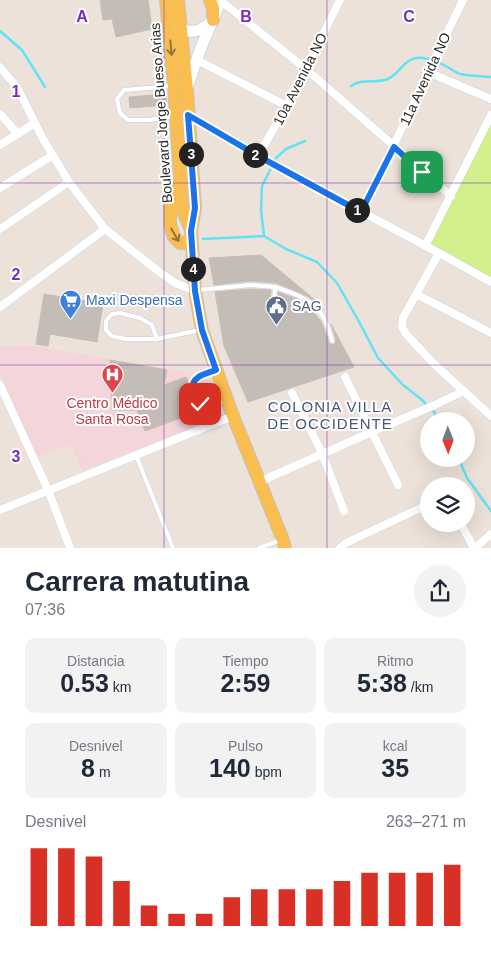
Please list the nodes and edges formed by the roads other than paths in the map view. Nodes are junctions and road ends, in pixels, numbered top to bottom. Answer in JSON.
{"nodes":[{"id":1,"x":217,"y":0,"type":"edge"},
{"id":2,"x":340,"y":0,"type":"edge"},
{"id":3,"x":463,"y":0,"type":"edge"},
{"id":4,"x":171,"y":1,"type":"edge"},
{"id":5,"x":169,"y":17,"type":"junction"},
{"id":6,"x":213,"y":20,"type":"junction"},
{"id":7,"x":181,"y":30,"type":"junction"},
{"id":8,"x":197,"y":60,"type":"junction"},
{"id":9,"x":0,"y":67,"type":"edge"},
{"id":10,"x":306,"y":69,"type":"junction"},
{"id":11,"x":429,"y":69,"type":"junction"},
{"id":12,"x":174,"y":85,"type":"junction"},
{"id":13,"x":187,"y":90,"type":"junction"},
{"id":14,"x":491,"y":99,"type":"edge"},
{"id":15,"x":287,"y":106,"type":"junction"},
{"id":16,"x":0,"y":114,"type":"edge"},
{"id":17,"x":491,"y":115,"type":"edge"},
{"id":18,"x":183,"y":116,"type":"junction"},
{"id":19,"x":35,"y":123,"type":"junction"},
{"id":20,"x":18,"y":134,"type":"junction"},
{"id":21,"x":0,"y":145,"type":"edge"},
{"id":22,"x":394,"y":147,"type":"junction"},
{"id":23,"x":53,"y":154,"type":"junction"},
{"id":24,"x":258,"y":156,"type":"junction"},
{"id":25,"x":181,"y":181,"type":"junction"},
{"id":26,"x":70,"y":182,"type":"junction"},
{"id":27,"x":0,"y":188,"type":"edge"},
{"id":28,"x":451,"y":196,"type":"junction"},
{"id":29,"x":361,"y":212,"type":"junction"},
{"id":30,"x":0,"y":229,"type":"edge"},
{"id":31,"x":105,"y":229,"type":"junction"},
{"id":32,"x":191,"y":235,"type":"junction"},
{"id":33,"x":425,"y":246,"type":"junction"},
{"id":34,"x":439,"y":253,"type":"junction"},
{"id":35,"x":491,"y":282,"type":"edge"},
{"id":36,"x":275,"y":287,"type":"junction"},
{"id":37,"x":195,"y":291,"type":"junction"},
{"id":38,"x":416,"y":294,"type":"junction"},
{"id":39,"x":274,"y":304,"type":"dead end"},
{"id":40,"x":0,"y":307,"type":"edge"},
{"id":41,"x":202,"y":330,"type":"junction"},
{"id":42,"x":491,"y":333,"type":"edge"},
{"id":43,"x":157,"y":339,"type":"junction"},
{"id":44,"x":332,"y":341,"type":"dead end"},
{"id":45,"x":216,"y":370,"type":"junction"},
{"id":46,"x":345,"y":377,"type":"dead end"},
{"id":47,"x":0,"y":385,"type":"edge"},
{"id":48,"x":464,"y":391,"type":"junction"},
{"id":49,"x":292,"y":393,"type":"dead end"},
{"id":50,"x":227,"y":400,"type":"junction"},
{"id":51,"x":233,"y":416,"type":"junction"},
{"id":52,"x":491,"y":416,"type":"edge"},
{"id":53,"x":372,"y":432,"type":"junction"},
{"id":54,"x":322,"y":453,"type":"junction"},
{"id":55,"x":136,"y":455,"type":"junction"},
{"id":56,"x":259,"y":482,"type":"junction"},
{"id":57,"x":398,"y":485,"type":"dead end"},
{"id":58,"x":48,"y":490,"type":"junction"},
{"id":59,"x":420,"y":508,"type":"edge"},
{"id":60,"x":0,"y":510,"type":"edge"},
{"id":61,"x":344,"y":511,"type":"dead end"},
{"id":62,"x":466,"y":532,"type":"edge"},
{"id":63,"x":491,"y":534,"type":"edge"},
{"id":64,"x":284,"y":544,"type":"edge"},
{"id":65,"x":70,"y":548,"type":"edge"},
{"id":66,"x":173,"y":548,"type":"edge"},
{"id":67,"x":259,"y":548,"type":"edge"},
{"id":68,"x":340,"y":548,"type":"edge"},
{"id":69,"x":475,"y":548,"type":"edge"}],
"edges":[{"from":1,"to":6,"type":"main road"},
{"from":1,"to":10,"type":"street"},
{"from":2,"to":10,"type":"street","name":"10a Avenida NO"},
{"from":3,"to":11,"type":"street","name":"11a Avenida NO"},
{"from":4,"to":5,"type":"main road","name":"Boulevard Jorge Bueso Arias"},
{"from":4,"to":7,"type":"main road","name":"Boulevard Jorge Bueso Arias"},
{"from":5,"to":7,"type":"street"},
{"from":5,"to":12,"type":"main road","name":"Boulevard Jorge Bueso Arias","one_way":true},
{"from":6,"to":7,"type":"street"},
{"from":6,"to":8,"type":"street"},
{"from":7,"to":13,"type":"main road","name":"Boulevard Jorge Bueso Arias"},
{"from":8,"to":13,"type":"street"},
{"from":8,"to":15,"type":"street"},
{"from":9,"to":19,"type":"street"},
{"from":10,"to":15,"type":"street","name":"10a Avenida NO"},
{"from":10,"to":22,"type":"street"},
{"from":11,"to":14,"type":"street"},
{"from":11,"to":22,"type":"street","name":"11a Avenida NO"},
{"from":12,"to":18,"type":"main road","name":"Boulevard Jorge Bueso Arias"},
{"from":12,"to":18,"type":"lane"},
{"from":13,"to":18,"type":"main road","name":"Boulevard Jorge Bueso Arias"},
{"from":15,"to":24,"type":"street","name":"10a Avenida NO"},
{"from":16,"to":20,"type":"street"},
{"from":17,"to":28,"type":"street"},
{"from":18,"to":24,"type":"street"},
{"from":18,"to":25,"type":"main road","name":"Boulevard Jorge Bueso Arias"},
{"from":18,"to":32,"type":"main road","name":"Boulevard Jorge Bueso Arias"},
{"from":19,"to":20,"type":"street"},
{"from":19,"to":23,"type":"street"},
{"from":20,"to":21,"type":"street"},
{"from":22,"to":28,"type":"street"},
{"from":22,"to":29,"type":"street","name":"11a Avenida NO"},
{"from":23,"to":26,"type":"street"},
{"from":23,"to":27,"type":"street"},
{"from":24,"to":29,"type":"street"},
{"from":25,"to":32,"type":"main road","name":"Boulevard Jorge Bueso Arias"},
{"from":25,"to":32,"type":"main road","one_way":true},
{"from":26,"to":30,"type":"street"},
{"from":26,"to":31,"type":"street"},
{"from":28,"to":33,"type":"street"},
{"from":29,"to":33,"type":"street"},
{"from":31,"to":37,"type":"street"},
{"from":31,"to":40,"type":"street"},
{"from":32,"to":37,"type":"main road"},
{"from":33,"to":34,"type":"street"},
{"from":34,"to":35,"type":"street"},
{"from":34,"to":38,"type":"street"},
{"from":36,"to":37,"type":"lane"},
{"from":36,"to":39,"type":"lane"},
{"from":36,"to":44,"type":"lane"},
{"from":37,"to":41,"type":"main road"},
{"from":38,"to":42,"type":"street"},
{"from":38,"to":48,"type":"street"},
{"from":41,"to":43,"type":"lane"},
{"from":41,"to":45,"type":"main road"},
{"from":43,"to":43,"type":"lane"},
{"from":45,"to":50,"type":"main road"},
{"from":45,"to":50,"type":"lane"},
{"from":46,"to":53,"type":"street"},
{"from":47,"to":58,"type":"street"},
{"from":48,"to":52,"type":"street"},
{"from":48,"to":53,"type":"street"},
{"from":49,"to":54,"type":"street"},
{"from":50,"to":51,"type":"main road"},
{"from":51,"to":55,"type":"street"},
{"from":51,"to":56,"type":"main road"},
{"from":53,"to":54,"type":"street"},
{"from":53,"to":57,"type":"street"},
{"from":54,"to":56,"type":"street"},
{"from":54,"to":61,"type":"street"},
{"from":55,"to":58,"type":"street"},
{"from":55,"to":66,"type":"lane"},
{"from":56,"to":64,"type":"main road"},
{"from":58,"to":60,"type":"street"},
{"from":58,"to":65,"type":"street"},
{"from":59,"to":68,"type":"street"},
{"from":62,"to":69,"type":"street"},
{"from":63,"to":69,"type":"street"},
{"from":64,"to":67,"type":"lane"}]}
